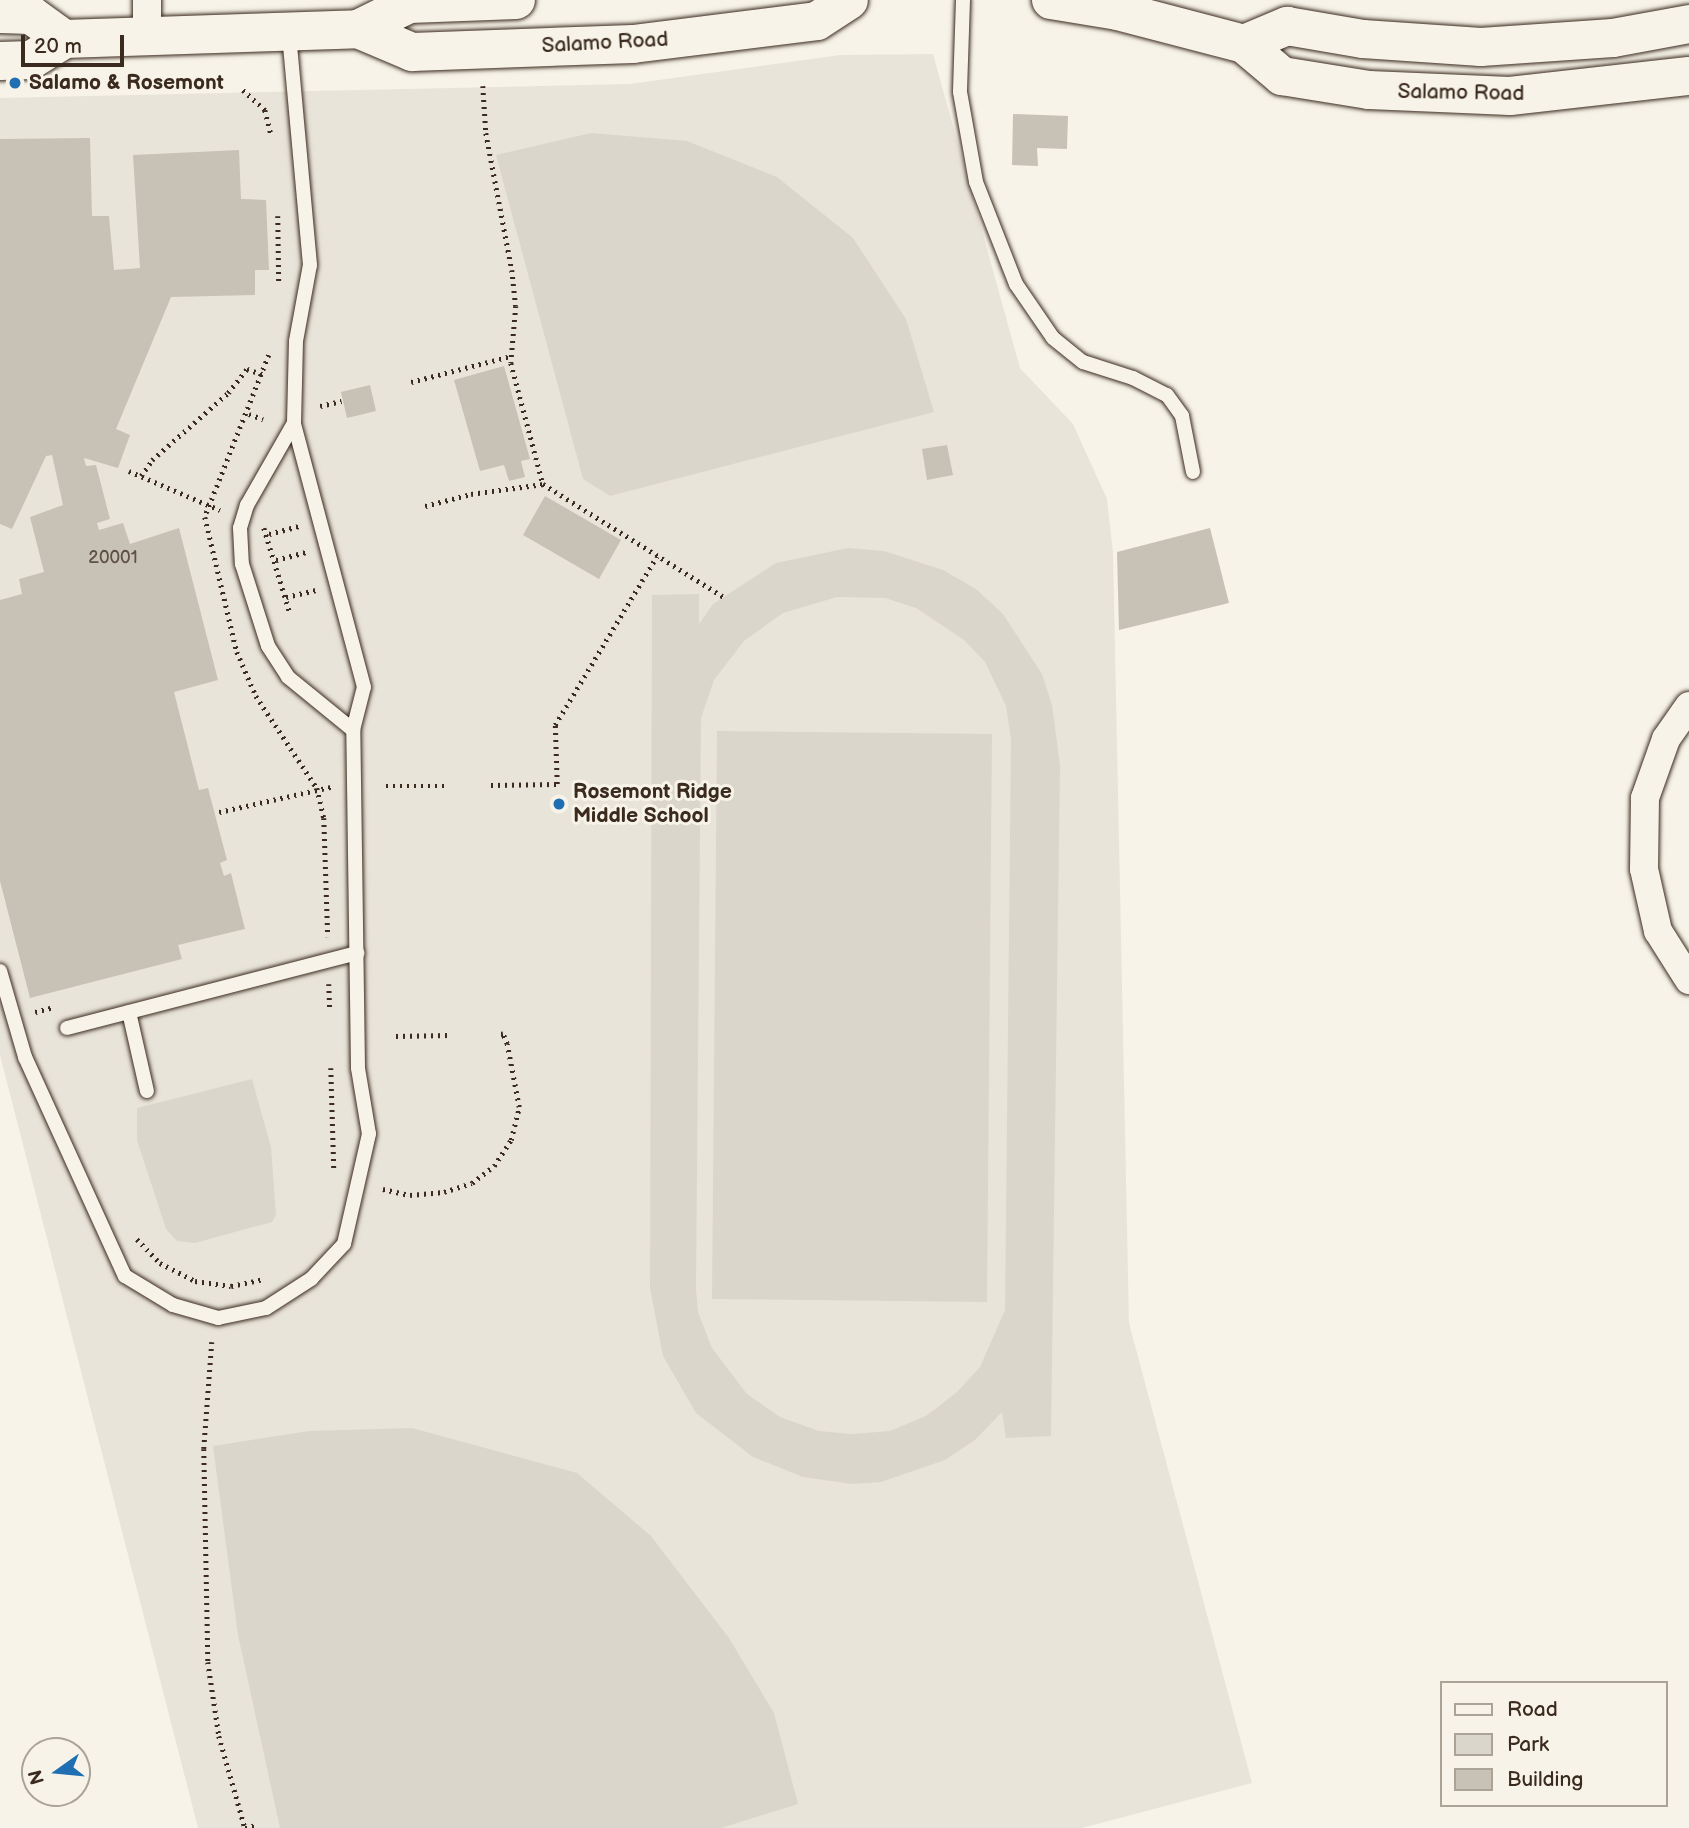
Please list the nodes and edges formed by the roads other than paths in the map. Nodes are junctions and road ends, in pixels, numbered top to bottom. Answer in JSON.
{"nodes":[{"id":1,"x":516,"y":0,"type":"edge"},
{"id":2,"x":849,"y":0,"type":"edge"},
{"id":3,"x":963,"y":0,"type":"edge"},
{"id":4,"x":1051,"y":0,"type":"edge"},
{"id":5,"x":0,"y":15,"type":"edge"},
{"id":6,"x":147,"y":18,"type":"edge"},
{"id":7,"x":1689,"y":24,"type":"edge"},
{"id":8,"x":358,"y":29,"type":"junction"},
{"id":9,"x":288,"y":31,"type":"junction"},
{"id":10,"x":64,"y":39,"type":"junction"},
{"id":11,"x":1244,"y":44,"type":"junction"},
{"id":12,"x":0,"y":61,"type":"edge"},
{"id":13,"x":1689,"y":76,"type":"edge"},
{"id":14,"x":293,"y":423,"type":"junction"},
{"id":15,"x":1193,"y":472,"type":"dead end"},
{"id":16,"x":1689,"y":706,"type":"edge"},
{"id":17,"x":353,"y":730,"type":"junction"},
{"id":18,"x":357,"y":953,"type":"junction"},
{"id":19,"x":0,"y":971,"type":"edge"},
{"id":20,"x":1689,"y":980,"type":"edge"},
{"id":21,"x":129,"y":1012,"type":"junction"},
{"id":22,"x":67,"y":1027,"type":"dead end"},
{"id":23,"x":148,"y":1091,"type":"dead end"}],
"edges":[{"from":1,"to":8,"type":"main road","name":"Salamo Road"},
{"from":2,"to":8,"type":"main road","name":"Salamo Road"},
{"from":3,"to":15,"type":"lane"},
{"from":4,"to":11,"type":"main road","name":"Salamo Road"},
{"from":5,"to":10,"type":"main road"},
{"from":6,"to":9,"type":"main road","name":"Salamo Road"},
{"from":6,"to":10,"type":"main road","name":"Salamo Road"},
{"from":7,"to":11,"type":"main road"},
{"from":8,"to":9,"type":"main road","name":"Salamo Road"},
{"from":9,"to":14,"type":"lane"},
{"from":10,"to":12,"type":"main road"},
{"from":11,"to":13,"type":"main road","name":"Salamo Road"},
{"from":14,"to":17,"type":"lane"},
{"from":14,"to":17,"type":"lane"},
{"from":16,"to":20,"type":"street"},
{"from":17,"to":18,"type":"lane"},
{"from":18,"to":19,"type":"lane"},
{"from":18,"to":21,"type":"lane"},
{"from":21,"to":22,"type":"lane"},
{"from":21,"to":23,"type":"lane"}]}
